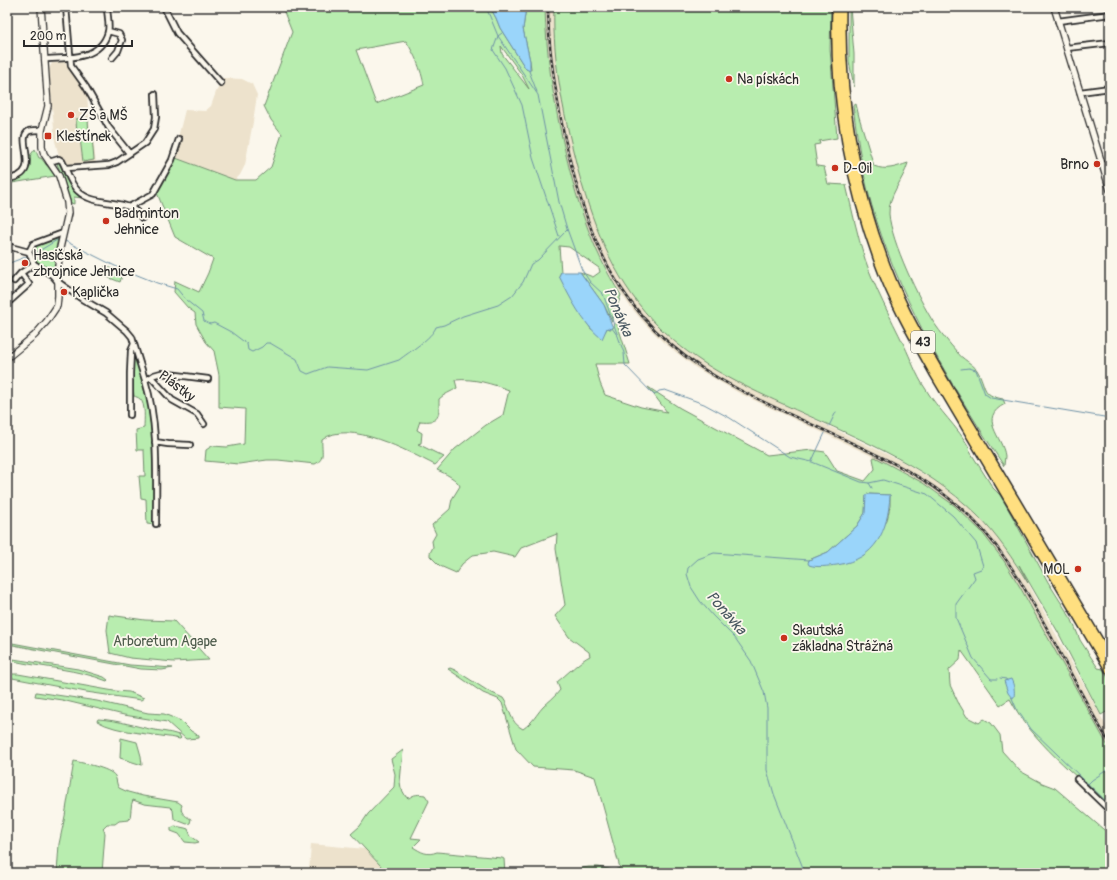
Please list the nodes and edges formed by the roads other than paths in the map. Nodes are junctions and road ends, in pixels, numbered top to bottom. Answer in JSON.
{"nodes":[{"id":1,"x":41,"y":7,"type":"edge"},
{"id":2,"x":66,"y":7,"type":"edge"},
{"id":3,"x":107,"y":7,"type":"edge"},
{"id":4,"x":164,"y":7,"type":"edge"},
{"id":5,"x":836,"y":7,"type":"edge"},
{"id":6,"x":842,"y":7,"type":"edge"},
{"id":7,"x":1054,"y":7,"type":"edge"},
{"id":8,"x":1110,"y":14,"type":"edge"},
{"id":9,"x":1058,"y":21,"type":"junction"},
{"id":10,"x":108,"y":31,"type":"junction"},
{"id":11,"x":1110,"y":43,"type":"edge"},
{"id":12,"x":1066,"y":48,"type":"junction"},
{"id":13,"x":70,"y":58,"type":"junction"},
{"id":14,"x":112,"y":58,"type":"dead end"},
{"id":15,"x":45,"y":60,"type":"junction"},
{"id":16,"x":221,"y":83,"type":"dead end"},
{"id":17,"x":1110,"y":88,"type":"edge"},
{"id":18,"x":1080,"y":92,"type":"junction"},
{"id":19,"x":155,"y":94,"type":"dead end"},
{"id":20,"x":42,"y":130,"type":"junction"},
{"id":21,"x":179,"y":139,"type":"dead end"},
{"id":22,"x":129,"y":153,"type":"junction"},
{"id":23,"x":49,"y":162,"type":"junction"},
{"id":24,"x":1102,"y":164,"type":"junction"},
{"id":25,"x":1110,"y":164,"type":"edge"},
{"id":26,"x":66,"y":168,"type":"junction"},
{"id":27,"x":7,"y":179,"type":"edge"},
{"id":28,"x":1110,"y":190,"type":"edge"},
{"id":29,"x":129,"y":207,"type":"junction"},
{"id":30,"x":142,"y":218,"type":"dead end"},
{"id":31,"x":63,"y":233,"type":"junction"},
{"id":32,"x":7,"y":246,"type":"edge"},
{"id":33,"x":29,"y":252,"type":"junction"},
{"id":34,"x":34,"y":264,"type":"junction"},
{"id":35,"x":21,"y":273,"type":"junction"},
{"id":36,"x":14,"y":281,"type":"dead end"},
{"id":37,"x":58,"y":282,"type":"junction"},
{"id":38,"x":10,"y":301,"type":"dead end"},
{"id":39,"x":134,"y":344,"type":"junction"},
{"id":40,"x":7,"y":358,"type":"edge"},
{"id":41,"x":151,"y":378,"type":"junction"},
{"id":42,"x":208,"y":378,"type":"dead end"},
{"id":43,"x":145,"y":380,"type":"junction"},
{"id":44,"x":130,"y":415,"type":"dead end"},
{"id":45,"x":204,"y":424,"type":"dead end"},
{"id":46,"x":155,"y":442,"type":"junction"},
{"id":47,"x":190,"y":445,"type":"dead end"},
{"id":48,"x":156,"y":524,"type":"dead end"},
{"id":49,"x":1110,"y":659,"type":"edge"},
{"id":50,"x":1110,"y":671,"type":"edge"},
{"id":51,"x":1077,"y":779,"type":"dead end"},
{"id":52,"x":1110,"y":811,"type":"edge"}],
"edges":[{"from":1,"to":15,"type":"street"},
{"from":2,"to":13,"type":"street"},
{"from":3,"to":10,"type":"street"},
{"from":4,"to":16,"type":"street"},
{"from":5,"to":50,"type":"highway","number":"43"},
{"from":6,"to":49,"type":"highway","number":"43"},
{"from":7,"to":9,"type":"street"},
{"from":8,"to":9,"type":"street"},
{"from":9,"to":12,"type":"street"},
{"from":10,"to":13,"type":"street"},
{"from":10,"to":14,"type":"street"},
{"from":11,"to":12,"type":"street"},
{"from":12,"to":18,"type":"street"},
{"from":13,"to":15,"type":"street"},
{"from":13,"to":22,"type":"street"},
{"from":15,"to":20,"type":"street"},
{"from":17,"to":18,"type":"street"},
{"from":18,"to":24,"type":"street"},
{"from":19,"to":22,"type":"street"},
{"from":20,"to":23,"type":"street"},
{"from":20,"to":27,"type":"street"},
{"from":21,"to":29,"type":"street"},
{"from":22,"to":26,"type":"street"},
{"from":23,"to":26,"type":"street"},
{"from":23,"to":31,"type":"street"},
{"from":24,"to":25,"type":"street"},
{"from":24,"to":28,"type":"street"},
{"from":26,"to":29,"type":"street"},
{"from":29,"to":30,"type":"street"},
{"from":31,"to":33,"type":"street"},
{"from":31,"to":37,"type":"street"},
{"from":32,"to":33,"type":"street"},
{"from":33,"to":34,"type":"street"},
{"from":34,"to":35,"type":"street"},
{"from":34,"to":37,"type":"street"},
{"from":35,"to":36,"type":"street"},
{"from":35,"to":38,"type":"street"},
{"from":37,"to":39,"type":"street"},
{"from":37,"to":40,"type":"street"},
{"from":39,"to":43,"type":"street"},
{"from":39,"to":44,"type":"street"},
{"from":41,"to":42,"type":"street"},
{"from":41,"to":43,"type":"street","name":"Plástky"},
{"from":41,"to":45,"type":"street","name":"Plástky"},
{"from":43,"to":46,"type":"street","name":"Plástky"},
{"from":46,"to":47,"type":"street"},
{"from":46,"to":48,"type":"street","name":"Plástky"},
{"from":51,"to":52,"type":"street"}]}
